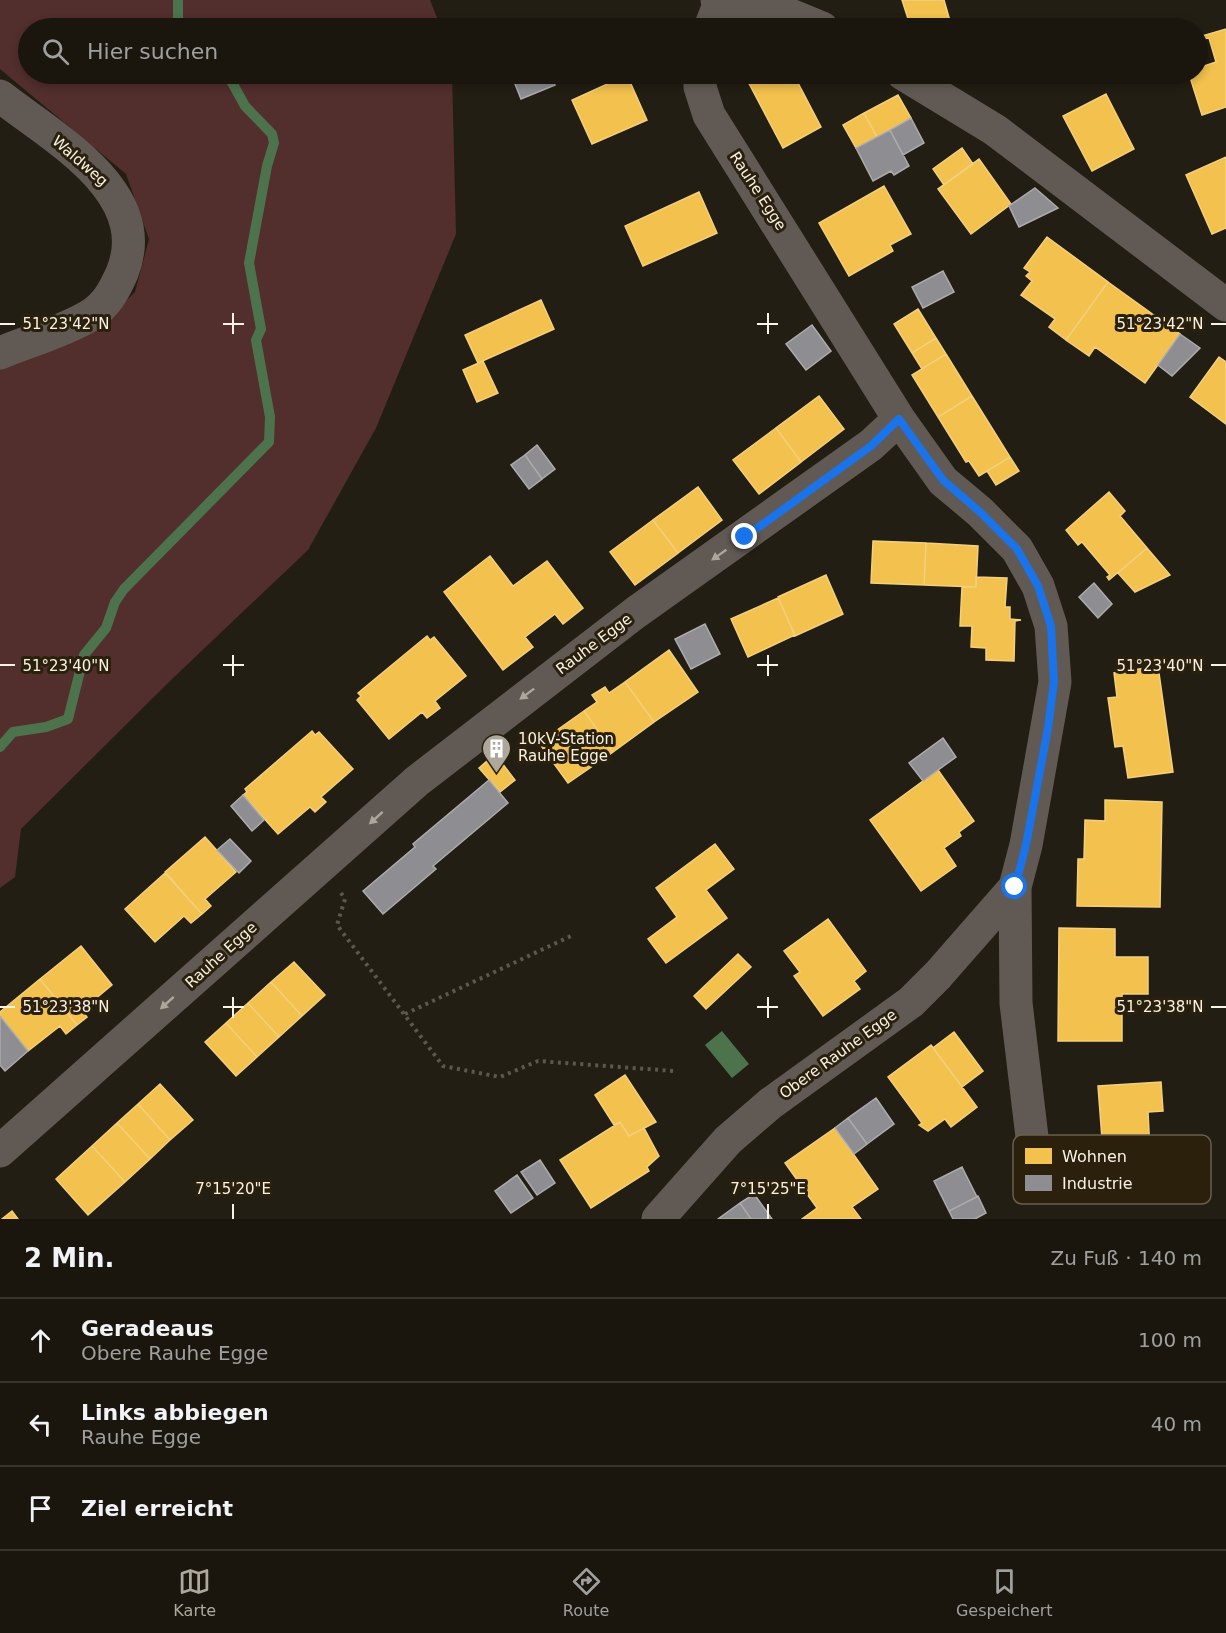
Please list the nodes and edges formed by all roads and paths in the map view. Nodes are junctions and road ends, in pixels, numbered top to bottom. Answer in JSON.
{"nodes":[{"id":1,"x":716,"y":10,"type":"edge"},
{"id":2,"x":798,"y":18,"type":"edge"},
{"id":3,"x":700,"y":84,"type":"edge"},
{"id":4,"x":919,"y":84,"type":"edge"},
{"id":5,"x":0,"y":96,"type":"edge"},
{"id":6,"x":1226,"y":305,"type":"edge"},
{"id":7,"x":0,"y":353,"type":"edge"},
{"id":8,"x":899,"y":419,"type":"junction"},
{"id":9,"x":321,"y":867,"type":"junction"},
{"id":10,"x":1015,"y":887,"type":"junction"},
{"id":11,"x":571,"y":936,"type":"dead end"},
{"id":12,"x":405,"y":1014,"type":"junction"},
{"id":13,"x":674,"y":1071,"type":"dead end"},
{"id":14,"x":1032,"y":1135,"type":"edge"},
{"id":15,"x":0,"y":1151,"type":"edge"},
{"id":16,"x":658,"y":1219,"type":"edge"}],
"edges":[{"from":1,"to":2,"type":"street"},
{"from":3,"to":8,"type":"street","name":"Rauhe Egge"},
{"from":4,"to":6,"type":"street"},
{"from":5,"to":7,"type":"street","name":"Waldweg"},
{"from":8,"to":9,"type":"street","name":"Rauhe Egge","one_way":true},
{"from":8,"to":10,"type":"street","name":"Obere Rauhe Egge"},
{"from":9,"to":12,"type":"path"},
{"from":9,"to":15,"type":"street","name":"Rauhe Egge","one_way":true},
{"from":10,"to":14,"type":"street","name":"Obere Rauhe Egge"},
{"from":10,"to":16,"type":"street","name":"Obere Rauhe Egge"},
{"from":11,"to":12,"type":"path"},
{"from":12,"to":13,"type":"path"}]}
